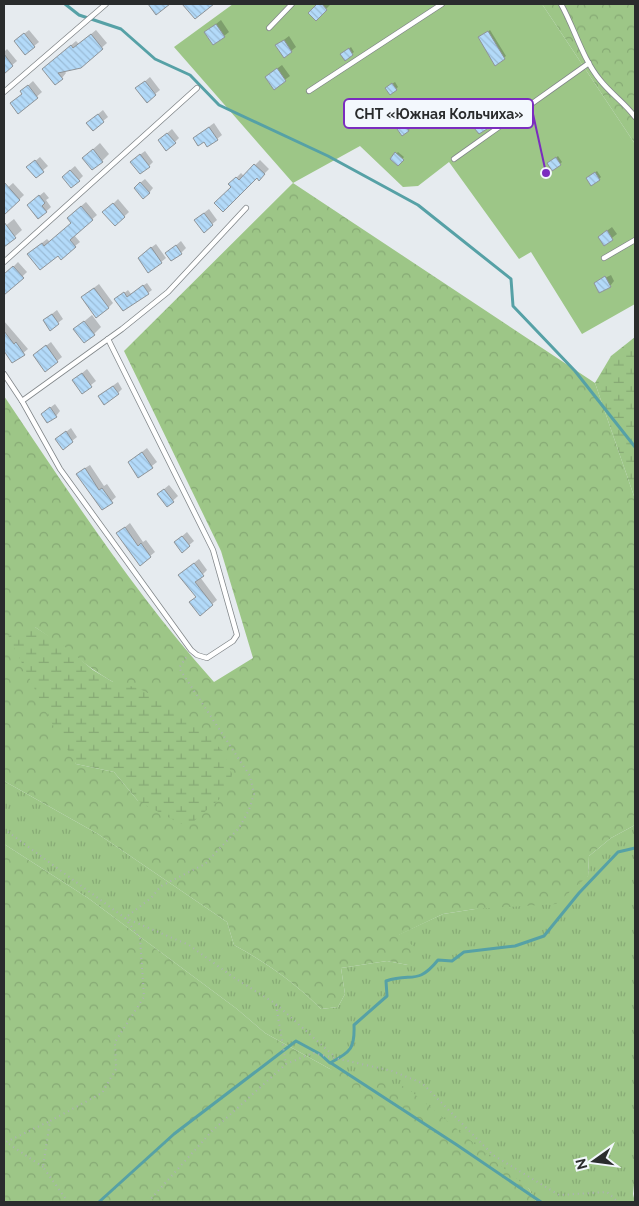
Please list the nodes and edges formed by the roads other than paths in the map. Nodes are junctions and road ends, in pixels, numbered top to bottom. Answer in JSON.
{"nodes":[{"id":1,"x":106,"y":4,"type":"edge"},
{"id":2,"x":292,"y":4,"type":"edge"},
{"id":3,"x":442,"y":4,"type":"edge"},
{"id":4,"x":561,"y":4,"type":"edge"},
{"id":5,"x":268,"y":28,"type":"dead end"},
{"id":6,"x":589,"y":63,"type":"junction"},
{"id":7,"x":196,"y":88,"type":"dead end"},
{"id":8,"x":309,"y":91,"type":"dead end"},
{"id":9,"x":4,"y":92,"type":"edge"},
{"id":10,"x":635,"y":117,"type":"edge"},
{"id":11,"x":454,"y":159,"type":"dead end"},
{"id":12,"x":246,"y":208,"type":"dead end"},
{"id":13,"x":635,"y":240,"type":"edge"},
{"id":14,"x":604,"y":258,"type":"dead end"},
{"id":15,"x":4,"y":262,"type":"edge"},
{"id":16,"x":108,"y":339,"type":"junction"},
{"id":17,"x":4,"y":374,"type":"edge"},
{"id":18,"x":22,"y":401,"type":"junction"}],
"edges":[{"from":1,"to":9,"type":"lane"},
{"from":2,"to":5,"type":"lane"},
{"from":3,"to":8,"type":"lane"},
{"from":4,"to":6,"type":"lane"},
{"from":6,"to":10,"type":"lane"},
{"from":6,"to":11,"type":"lane"},
{"from":7,"to":15,"type":"lane"},
{"from":12,"to":16,"type":"lane"},
{"from":13,"to":14,"type":"lane"},
{"from":16,"to":18,"type":"lane"},
{"from":16,"to":18,"type":"lane"},
{"from":17,"to":18,"type":"lane"}]}
